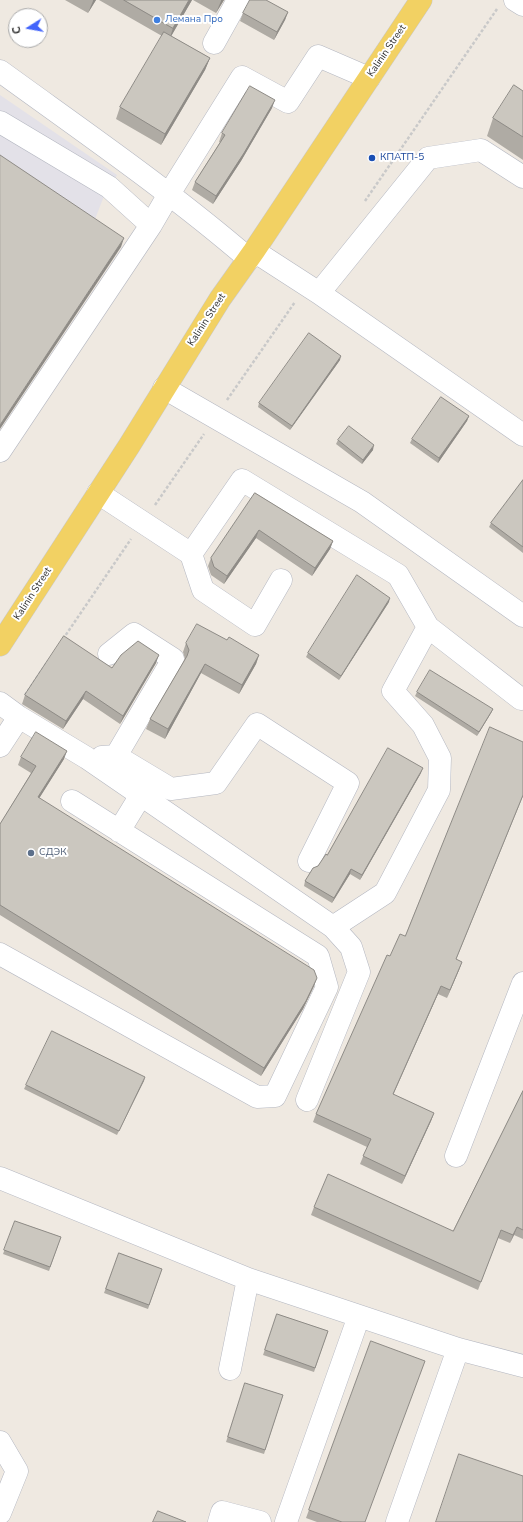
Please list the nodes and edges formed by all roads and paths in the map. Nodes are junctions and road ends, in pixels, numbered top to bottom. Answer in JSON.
{"nodes":[{"id":1,"x":238,"y":0,"type":"edge"},
{"id":2,"x":421,"y":0,"type":"edge"},
{"id":3,"x":507,"y":3,"type":"edge"},
{"id":4,"x":523,"y":6,"type":"edge"},
{"id":5,"x":214,"y":43,"type":"dead end"},
{"id":6,"x":0,"y":71,"type":"edge"},
{"id":7,"x":369,"y":78,"type":"junction"},
{"id":8,"x":0,"y":122,"type":"edge"},
{"id":9,"x":523,"y":177,"type":"edge"},
{"id":10,"x":169,"y":194,"type":"junction"},
{"id":11,"x":360,"y":207,"type":"dead end"},
{"id":12,"x":151,"y":225,"type":"junction"},
{"id":13,"x":251,"y":255,"type":"junction"},
{"id":14,"x":313,"y":289,"type":"junction"},
{"id":15,"x":164,"y":388,"type":"junction"},
{"id":16,"x":216,"y":417,"type":"junction"},
{"id":17,"x":523,"y":435,"type":"edge"},
{"id":18,"x":0,"y":451,"type":"edge"},
{"id":19,"x":98,"y":493,"type":"junction"},
{"id":20,"x":143,"y":522,"type":"junction"},
{"id":21,"x":191,"y":554,"type":"junction"},
{"id":22,"x":282,"y":580,"type":"dead end"},
{"id":23,"x":523,"y":616,"type":"edge"},
{"id":24,"x":428,"y":627,"type":"junction"},
{"id":25,"x":60,"y":643,"type":"edge"},
{"id":26,"x":0,"y":645,"type":"edge"},
{"id":27,"x":109,"y":654,"type":"dead end"},
{"id":28,"x":51,"y":655,"type":"edge"},
{"id":29,"x":521,"y":699,"type":"dead end"},
{"id":30,"x":11,"y":711,"type":"edge"},
{"id":31,"x":0,"y":746,"type":"edge"},
{"id":32,"x":116,"y":756,"type":"junction"},
{"id":33,"x":87,"y":758,"type":"junction"},
{"id":34,"x":141,"y":795,"type":"junction"},
{"id":35,"x":72,"y":801,"type":"dead end"},
{"id":36,"x":119,"y":831,"type":"junction"},
{"id":37,"x":309,"y":861,"type":"dead end"},
{"id":38,"x":333,"y":927,"type":"junction"},
{"id":39,"x":0,"y":954,"type":"edge"},
{"id":40,"x":523,"y":983,"type":"edge"},
{"id":41,"x":307,"y":1100,"type":"dead end"},
{"id":42,"x":456,"y":1156,"type":"dead end"},
{"id":43,"x":0,"y":1178,"type":"edge"},
{"id":44,"x":248,"y":1279,"type":"junction"},
{"id":45,"x":359,"y":1316,"type":"junction"},
{"id":46,"x":458,"y":1350,"type":"junction"},
{"id":47,"x":523,"y":1366,"type":"edge"},
{"id":48,"x":230,"y":1369,"type":"dead end"},
{"id":49,"x":0,"y":1442,"type":"edge"},
{"id":50,"x":0,"y":1513,"type":"edge"},
{"id":51,"x":219,"y":1522,"type":"edge"},
{"id":52,"x":260,"y":1522,"type":"edge"},
{"id":53,"x":286,"y":1522,"type":"edge"},
{"id":54,"x":397,"y":1522,"type":"edge"}],
"edges":[{"from":1,"to":5,"type":"street"},
{"from":2,"to":7,"type":"main road","name":"Kalinin Street"},
{"from":3,"to":4,"type":"street"},
{"from":3,"to":11,"type":"path"},
{"from":6,"to":10,"type":"street"},
{"from":7,"to":10,"type":"street"},
{"from":7,"to":13,"type":"main road","name":"Kalinin Street"},
{"from":8,"to":12,"type":"street"},
{"from":9,"to":14,"type":"street"},
{"from":10,"to":12,"type":"street"},
{"from":10,"to":13,"type":"street"},
{"from":12,"to":18,"type":"street"},
{"from":13,"to":14,"type":"street"},
{"from":13,"to":15,"type":"main road","name":"Kalinin Street"},
{"from":14,"to":16,"type":"path"},
{"from":14,"to":17,"type":"street"},
{"from":15,"to":16,"type":"street"},
{"from":15,"to":19,"type":"main road","name":"Kalinin Street"},
{"from":16,"to":20,"type":"path"},
{"from":16,"to":23,"type":"street"},
{"from":19,"to":20,"type":"street"},
{"from":19,"to":26,"type":"main road","name":"Kalinin Street"},
{"from":20,"to":21,"type":"street"},
{"from":20,"to":25,"type":"path"},
{"from":21,"to":22,"type":"street"},
{"from":21,"to":24,"type":"street"},
{"from":24,"to":29,"type":"street"},
{"from":24,"to":38,"type":"street"},
{"from":27,"to":32,"type":"street"},
{"from":28,"to":30,"type":"path"},
{"from":30,"to":31,"type":"street"},
{"from":30,"to":33,"type":"street"},
{"from":32,"to":33,"type":"street"},
{"from":32,"to":37,"type":"street"},
{"from":33,"to":34,"type":"street"},
{"from":34,"to":36,"type":"street"},
{"from":34,"to":38,"type":"street"},
{"from":35,"to":36,"type":"street"},
{"from":36,"to":39,"type":"street"},
{"from":38,"to":41,"type":"street"},
{"from":40,"to":42,"type":"street"},
{"from":43,"to":44,"type":"street"},
{"from":44,"to":45,"type":"street"},
{"from":44,"to":48,"type":"street"},
{"from":45,"to":46,"type":"street"},
{"from":45,"to":53,"type":"street"},
{"from":46,"to":47,"type":"street"},
{"from":46,"to":54,"type":"street"},
{"from":49,"to":50,"type":"street"},
{"from":51,"to":52,"type":"street"}]}
